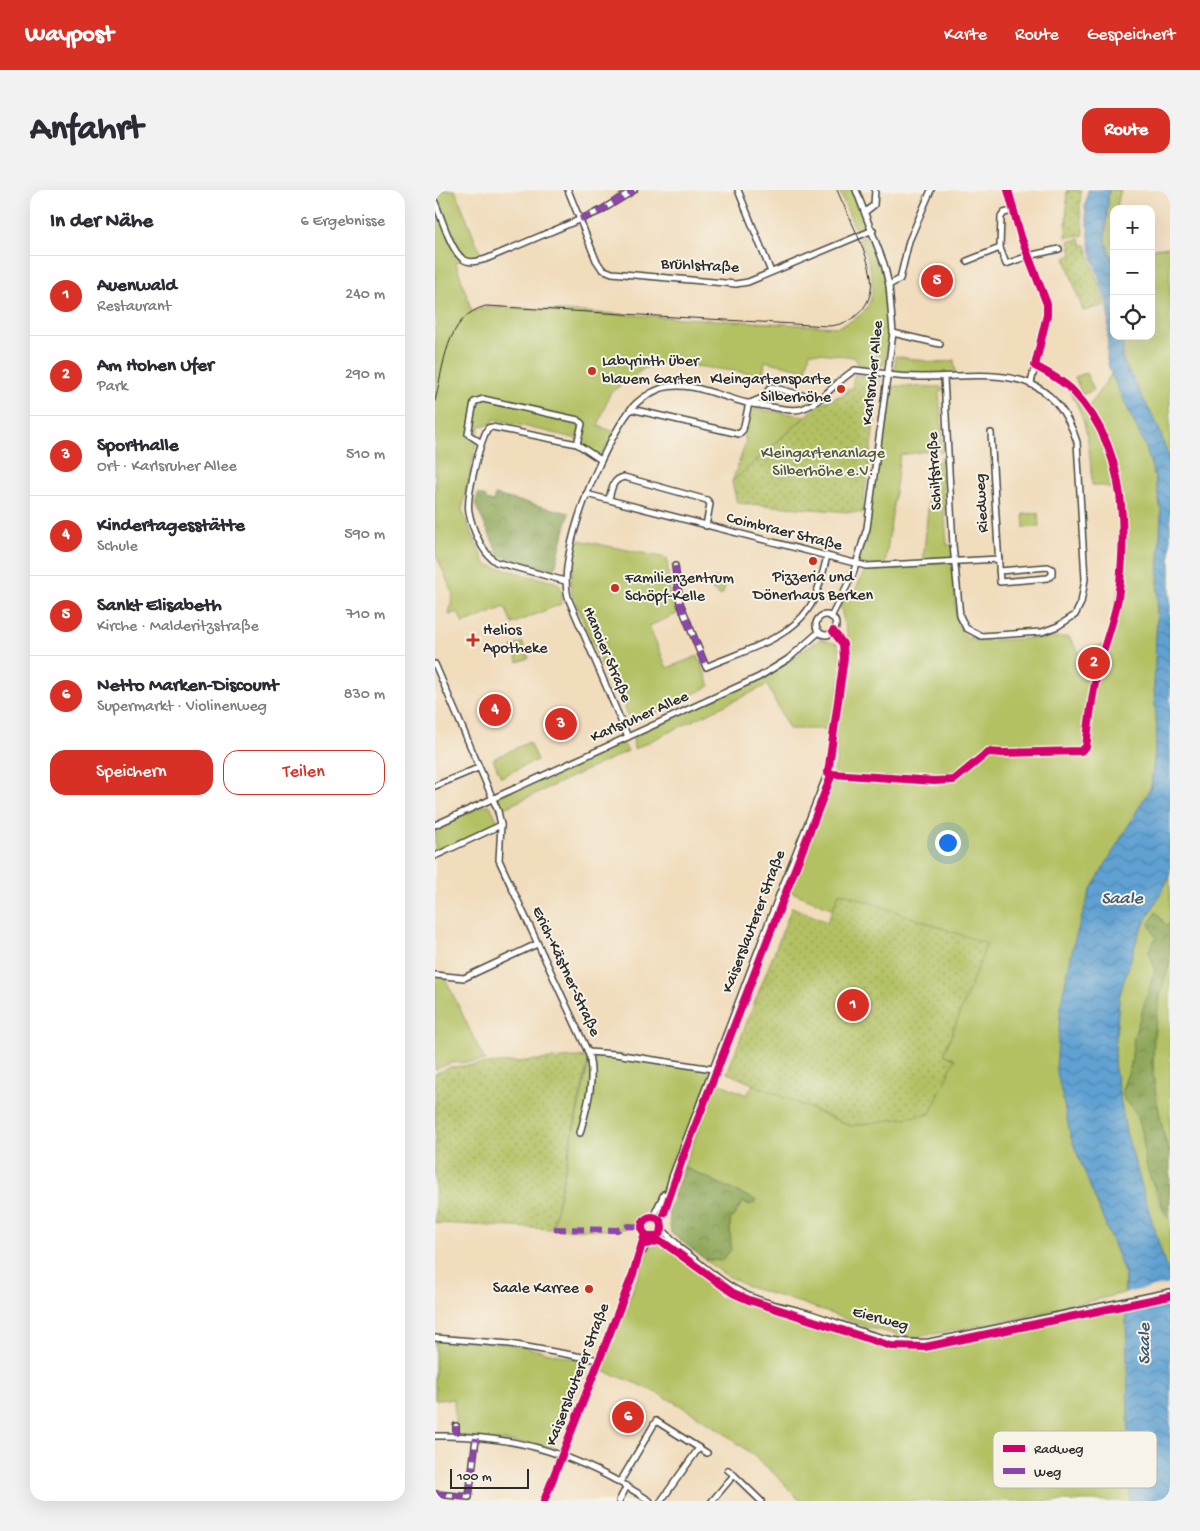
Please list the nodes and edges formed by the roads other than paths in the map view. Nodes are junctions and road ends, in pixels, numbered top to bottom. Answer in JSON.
{"nodes":[{"id":1,"x":568,"y":190,"type":"edge"},
{"id":2,"x":634,"y":190,"type":"edge"},
{"id":3,"x":738,"y":190,"type":"edge"},
{"id":4,"x":856,"y":190,"type":"edge"},
{"id":5,"x":875,"y":190,"type":"edge"},
{"id":6,"x":931,"y":190,"type":"edge"},
{"id":7,"x":1008,"y":190,"type":"edge"},
{"id":8,"x":626,"y":192,"type":"edge"},
{"id":9,"x":435,"y":202,"type":"edge"},
{"id":10,"x":1012,"y":211,"type":"junction"},
{"id":11,"x":865,"y":212,"type":"junction"},
{"id":12,"x":580,"y":219,"type":"junction"},
{"id":13,"x":873,"y":230,"type":"junction"},
{"id":14,"x":1000,"y":248,"type":"junction"},
{"id":15,"x":1059,"y":249,"type":"dead end"},
{"id":16,"x":1028,"y":256,"type":"junction"},
{"id":17,"x":967,"y":261,"type":"dead end"},
{"id":18,"x":771,"y":272,"type":"junction"},
{"id":19,"x":889,"y":285,"type":"junction"},
{"id":20,"x":893,"y":333,"type":"junction"},
{"id":21,"x":940,"y":344,"type":"dead end"},
{"id":22,"x":888,"y":375,"type":"junction"},
{"id":23,"x":944,"y":378,"type":"junction"},
{"id":24,"x":1031,"y":383,"type":"junction"},
{"id":25,"x":817,"y":399,"type":"junction"},
{"id":26,"x":749,"y":403,"type":"junction"},
{"id":27,"x":631,"y":409,"type":"junction"},
{"id":28,"x":991,"y":432,"type":"dead end"},
{"id":29,"x":480,"y":442,"type":"junction"},
{"id":30,"x":577,"y":444,"type":"junction"},
{"id":31,"x":601,"y":460,"type":"junction"},
{"id":32,"x":586,"y":494,"type":"junction"},
{"id":33,"x":609,"y":499,"type":"junction"},
{"id":34,"x":706,"y":526,"type":"junction"},
{"id":35,"x":827,"y":556,"type":"junction"},
{"id":36,"x":999,"y":559,"type":"junction"},
{"id":37,"x":956,"y":562,"type":"junction"},
{"id":38,"x":857,"y":564,"type":"junction"},
{"id":39,"x":675,"y":566,"type":"dead end"},
{"id":40,"x":999,"y":571,"type":"junction"},
{"id":41,"x":565,"y":581,"type":"junction"},
{"id":42,"x":831,"y":617,"type":"junction"},
{"id":43,"x":1067,"y":620,"type":"joint"},
{"id":44,"x":833,"y":631,"type":"junction"},
{"id":45,"x":819,"y":632,"type":"junction"},
{"id":46,"x":435,"y":664,"type":"edge"},
{"id":47,"x":627,"y":737,"type":"junction"},
{"id":48,"x":478,"y":768,"type":"junction"},
{"id":49,"x":435,"y":786,"type":"edge"},
{"id":50,"x":491,"y":799,"type":"junction"},
{"id":51,"x":435,"y":825,"type":"edge"},
{"id":52,"x":501,"y":826,"type":"junction"},
{"id":53,"x":435,"y":856,"type":"edge"},
{"id":54,"x":537,"y":944,"type":"junction"},
{"id":55,"x":435,"y":975,"type":"edge"},
{"id":56,"x":588,"y":1052,"type":"junction"},
{"id":57,"x":713,"y":1068,"type":"junction"},
{"id":58,"x":580,"y":1133,"type":"dead end"},
{"id":59,"x":672,"y":1177,"type":"junction"},
{"id":60,"x":653,"y":1216,"type":"junction"},
{"id":61,"x":660,"y":1220,"type":"junction"},
{"id":62,"x":662,"y":1230,"type":"junction"},
{"id":63,"x":645,"y":1234,"type":"junction"},
{"id":64,"x":654,"y":1237,"type":"junction"},
{"id":65,"x":691,"y":1257,"type":"junction"},
{"id":66,"x":639,"y":1258,"type":"junction"},
{"id":67,"x":1170,"y":1292,"type":"edge"},
{"id":68,"x":435,"y":1338,"type":"edge"},
{"id":69,"x":599,"y":1360,"type":"junction"},
{"id":70,"x":456,"y":1426,"type":"dead end"},
{"id":71,"x":456,"y":1435,"type":"junction"},
{"id":72,"x":435,"y":1436,"type":"edge"},
{"id":73,"x":476,"y":1438,"type":"junction"},
{"id":74,"x":699,"y":1448,"type":"junction"},
{"id":75,"x":707,"y":1454,"type":"dead end"},
{"id":76,"x":562,"y":1455,"type":"junction"},
{"id":77,"x":728,"y":1470,"type":"dead end"},
{"id":78,"x":734,"y":1475,"type":"junction"},
{"id":79,"x":620,"y":1482,"type":"junction"},
{"id":80,"x":627,"y":1486,"type":"junction"},
{"id":81,"x":435,"y":1494,"type":"edge"},
{"id":82,"x":544,"y":1501,"type":"edge"},
{"id":83,"x":619,"y":1501,"type":"edge"},
{"id":84,"x":650,"y":1501,"type":"edge"},
{"id":85,"x":661,"y":1501,"type":"edge"},
{"id":86,"x":711,"y":1501,"type":"edge"},
{"id":87,"x":761,"y":1501,"type":"edge"}],
"edges":[{"from":1,"to":12,"type":"street","name":"Brühlstraße"},
{"from":2,"to":8,"type":"street"},
{"from":3,"to":18,"type":"street"},
{"from":4,"to":11,"type":"street","name":"Karlsruher Allee"},
{"from":5,"to":11,"type":"street"},
{"from":6,"to":19,"type":"street"},
{"from":7,"to":10,"type":"street"},
{"from":8,"to":12,"type":"street"},
{"from":9,"to":12,"type":"street"},
{"from":10,"to":14,"type":"street"},
{"from":10,"to":16,"type":"street"},
{"from":11,"to":13,"type":"street","name":"Karlsruher Allee"},
{"from":12,"to":18,"type":"street","name":"Brühlstraße"},
{"from":13,"to":18,"type":"street","name":"Brühlstraße"},
{"from":13,"to":19,"type":"street","name":"Karlsruher Allee"},
{"from":14,"to":16,"type":"street"},
{"from":14,"to":17,"type":"street"},
{"from":15,"to":16,"type":"street"},
{"from":16,"to":24,"type":"street"},
{"from":19,"to":20,"type":"street","name":"Karlsruher Allee"},
{"from":20,"to":21,"type":"street"},
{"from":20,"to":22,"type":"street","name":"Karlsruher Allee"},
{"from":22,"to":23,"type":"street","name":"Hanoier Straße"},
{"from":22,"to":25,"type":"street","name":"Hanoier Straße"},
{"from":22,"to":38,"type":"street","name":"Karlsruher Allee"},
{"from":23,"to":24,"type":"street","name":"Hanoier Straße"},
{"from":23,"to":37,"type":"street","name":"Schilfstraße"},
{"from":24,"to":43,"type":"street","name":"Hanoier Straße"},
{"from":25,"to":26,"type":"street","name":"Hanoier Straße"},
{"from":25,"to":26,"type":"street"},
{"from":26,"to":27,"type":"street","name":"Hanoier Straße"},
{"from":26,"to":27,"type":"street"},
{"from":27,"to":31,"type":"street","name":"Hanoier Straße"},
{"from":28,"to":36,"type":"street","name":"Riedweg"},
{"from":29,"to":30,"type":"street"},
{"from":29,"to":30,"type":"street"},
{"from":29,"to":41,"type":"street"},
{"from":30,"to":31,"type":"street"},
{"from":31,"to":32,"type":"street","name":"Hanoier Straße"},
{"from":32,"to":33,"type":"street","name":"Coimbraer Straße"},
{"from":32,"to":41,"type":"street","name":"Hanoier Straße"},
{"from":33,"to":34,"type":"street","name":"Coimbraer Straße"},
{"from":33,"to":34,"type":"street","name":"Coimbraer Straße"},
{"from":34,"to":35,"type":"street","name":"Coimbraer Straße"},
{"from":35,"to":38,"type":"street","name":"Coimbraer Straße"},
{"from":35,"to":39,"type":"street"},
{"from":36,"to":37,"type":"street","name":"Coimbraer Straße"},
{"from":36,"to":40,"type":"street","name":"Riedweg"},
{"from":37,"to":38,"type":"street","name":"Coimbraer Straße"},
{"from":37,"to":43,"type":"street","name":"Schilfstraße"},
{"from":38,"to":42,"type":"street","name":"Karlsruher Allee"},
{"from":40,"to":40,"type":"street"},
{"from":41,"to":47,"type":"street","name":"Hanoier Straße"},
{"from":42,"to":44,"type":"street"},
{"from":42,"to":45,"type":"street"},
{"from":44,"to":45,"type":"street"},
{"from":44,"to":57,"type":"street","name":"Kaiserslauterer Straße"},
{"from":45,"to":47,"type":"street","name":"Karlsruher Allee"},
{"from":46,"to":48,"type":"street","name":"Erich-Kästner-Straße"},
{"from":47,"to":50,"type":"street","name":"Karlsruher Allee"},
{"from":48,"to":49,"type":"street"},
{"from":48,"to":50,"type":"street","name":"Erich-Kästner-Straße"},
{"from":50,"to":51,"type":"street","name":"Karlsruher Allee"},
{"from":50,"to":52,"type":"street","name":"Erich-Kästner-Straße"},
{"from":52,"to":53,"type":"street"},
{"from":52,"to":54,"type":"street","name":"Erich-Kästner-Straße"},
{"from":54,"to":55,"type":"street"},
{"from":54,"to":56,"type":"street","name":"Erich-Kästner-Straße"},
{"from":56,"to":57,"type":"street"},
{"from":56,"to":58,"type":"street","name":"Erich-Kästner-Straße"},
{"from":57,"to":59,"type":"street","name":"Kaiserslauterer Straße"},
{"from":59,"to":60,"type":"street","name":"Kaiserslauterer Straße"},
{"from":59,"to":61,"type":"street","name":"Kaiserslauterer Straße"},
{"from":60,"to":61,"type":"street"},
{"from":60,"to":63,"type":"street"},
{"from":61,"to":62,"type":"street"},
{"from":62,"to":64,"type":"street"},
{"from":62,"to":65,"type":"street","name":"Eierweg"},
{"from":63,"to":64,"type":"street"},
{"from":63,"to":66,"type":"street","name":"Kaiserslauterer Straße"},
{"from":64,"to":65,"type":"street","name":"Eierweg"},
{"from":64,"to":66,"type":"street","name":"Kaiserslauterer Straße"},
{"from":65,"to":67,"type":"street","name":"Eierweg"},
{"from":66,"to":69,"type":"street","name":"Kaiserslauterer Straße"},
{"from":68,"to":69,"type":"street"},
{"from":69,"to":76,"type":"street","name":"Kaiserslauterer Straße"},
{"from":70,"to":71,"type":"street"},
{"from":71,"to":72,"type":"street"},
{"from":71,"to":73,"type":"street"},
{"from":73,"to":76,"type":"street"},
{"from":73,"to":81,"type":"street"},
{"from":74,"to":75,"type":"street"},
{"from":74,"to":79,"type":"street"},
{"from":74,"to":85,"type":"street"},
{"from":76,"to":79,"type":"street"},
{"from":76,"to":82,"type":"street","name":"Kaiserslauterer Straße"},
{"from":77,"to":78,"type":"street"},
{"from":78,"to":86,"type":"street"},
{"from":78,"to":87,"type":"street"},
{"from":79,"to":80,"type":"street"},
{"from":80,"to":83,"type":"street"},
{"from":80,"to":84,"type":"street"}]}
